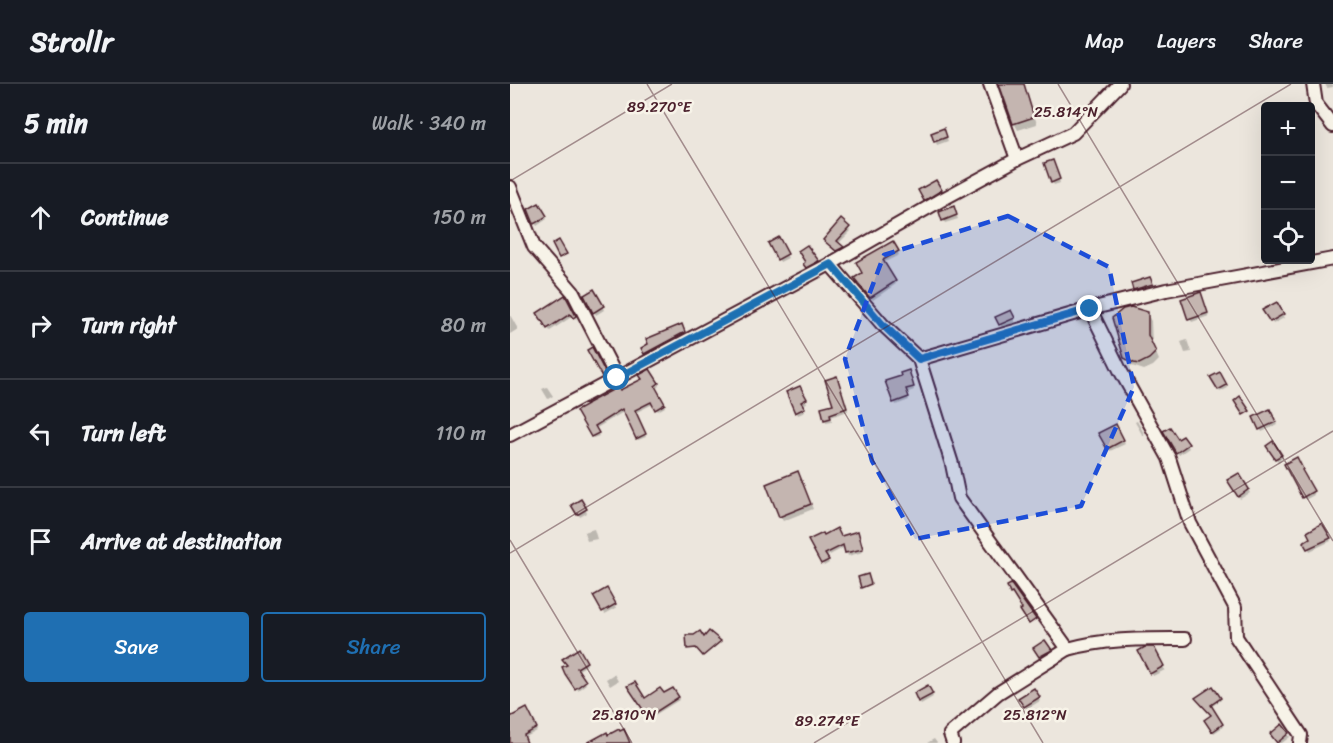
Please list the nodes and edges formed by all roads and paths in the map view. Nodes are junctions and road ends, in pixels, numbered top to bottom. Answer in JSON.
{"nodes":[{"id":1,"x":990,"y":84,"type":"edge"},
{"id":2,"x":1120,"y":84,"type":"edge"},
{"id":3,"x":1313,"y":84,"type":"edge"},
{"id":4,"x":1333,"y":126,"type":"edge"},
{"id":5,"x":1017,"y":159,"type":"junction"},
{"id":6,"x":510,"y":188,"type":"edge"},
{"id":7,"x":1333,"y":259,"type":"edge"},
{"id":8,"x":831,"y":264,"type":"junction"},
{"id":9,"x":1090,"y":309,"type":"junction"},
{"id":10,"x":919,"y":359,"type":"junction"},
{"id":11,"x":617,"y":378,"type":"junction"},
{"id":12,"x":510,"y":435,"type":"edge"},
{"id":13,"x":1185,"y":639,"type":"dead end"},
{"id":14,"x":1068,"y":649,"type":"junction"},
{"id":15,"x":953,"y":743,"type":"edge"},
{"id":16,"x":1300,"y":743,"type":"edge"}],
"edges":[{"from":1,"to":5,"type":"street"},
{"from":2,"to":5,"type":"street"},
{"from":3,"to":4,"type":"street"},
{"from":5,"to":8,"type":"street"},
{"from":6,"to":11,"type":"street"},
{"from":7,"to":9,"type":"street"},
{"from":8,"to":10,"type":"street"},
{"from":8,"to":11,"type":"street"},
{"from":9,"to":10,"type":"street"},
{"from":9,"to":16,"type":"street"},
{"from":10,"to":14,"type":"street"},
{"from":11,"to":12,"type":"street"},
{"from":13,"to":14,"type":"street"},
{"from":14,"to":15,"type":"street"}]}
